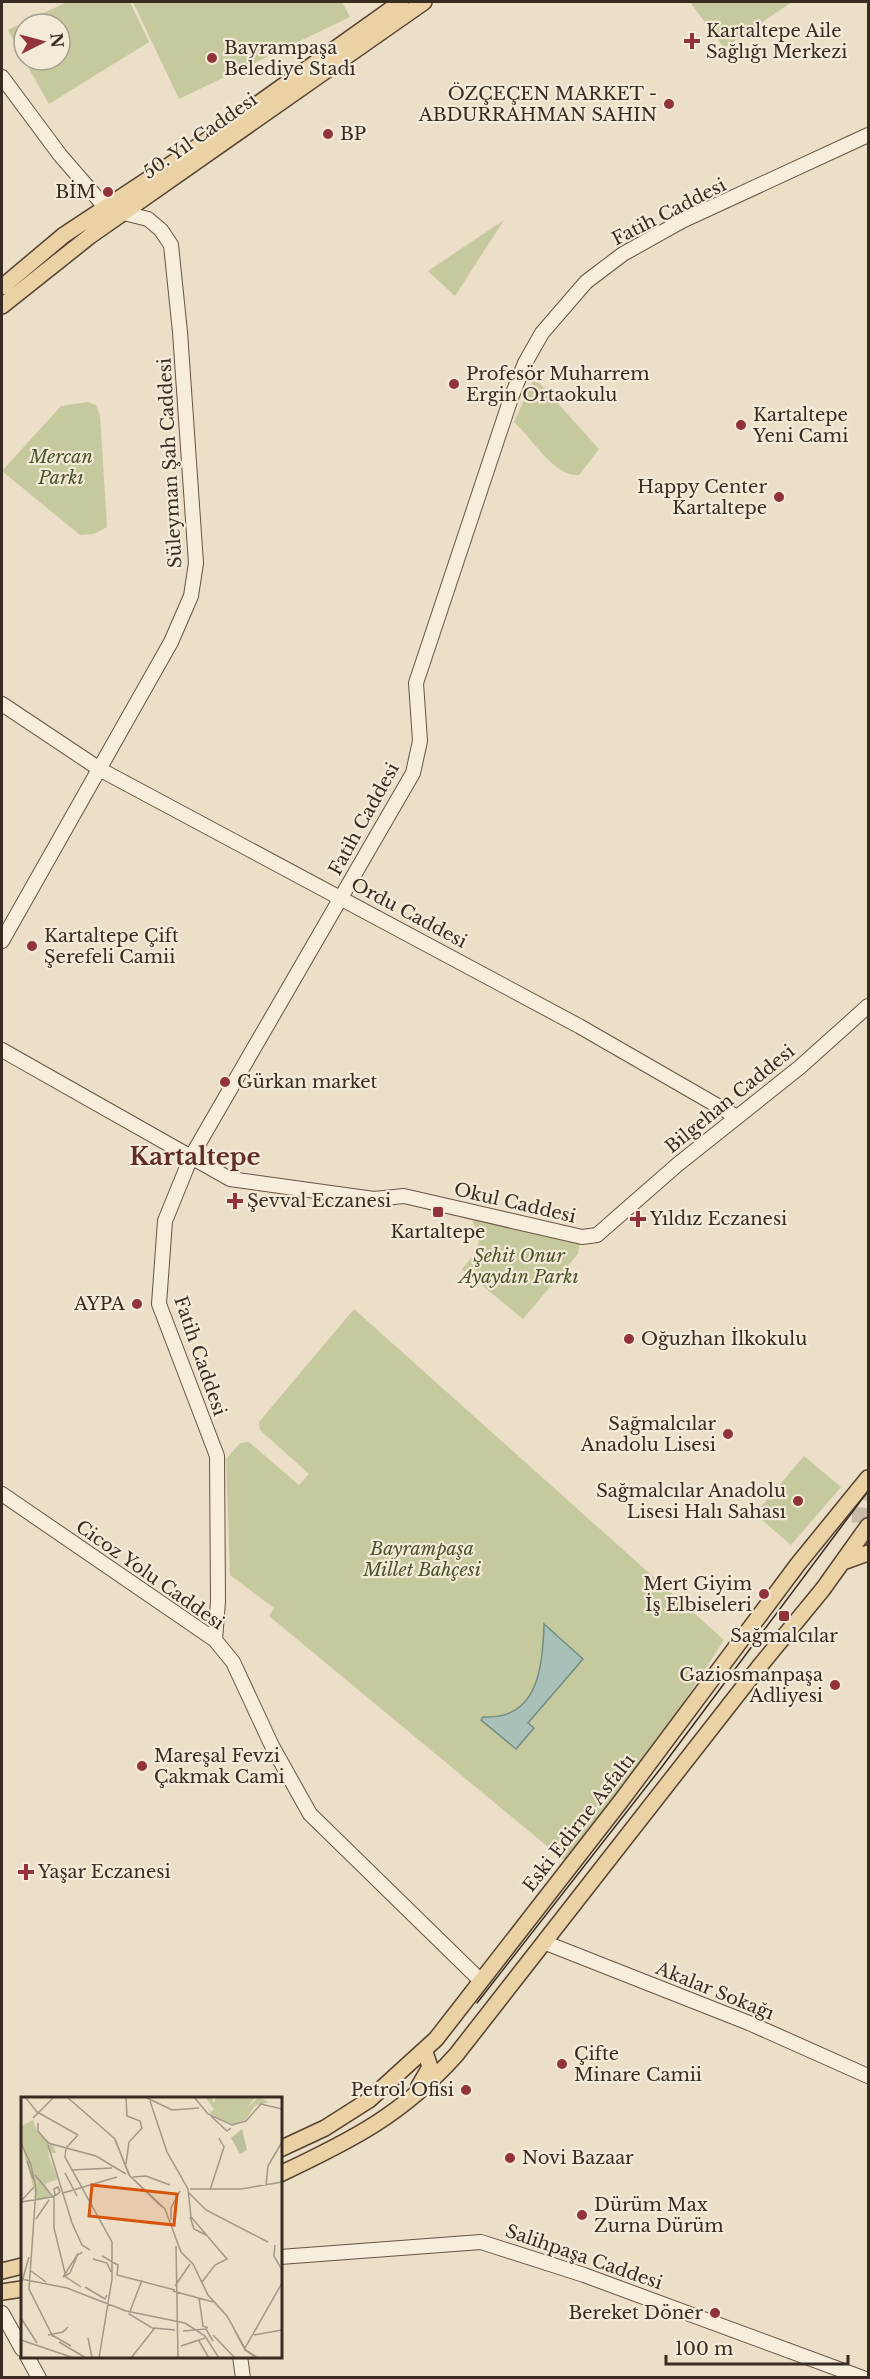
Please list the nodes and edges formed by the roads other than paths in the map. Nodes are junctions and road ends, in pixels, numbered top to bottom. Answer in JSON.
{"nodes":[{"id":1,"x":401,"y":2,"type":"edge"},
{"id":2,"x":424,"y":2,"type":"edge"},
{"id":3,"x":2,"y":77,"type":"edge"},
{"id":4,"x":226,"y":133,"type":"junction"},
{"id":5,"x":868,"y":135,"type":"edge"},
{"id":6,"x":105,"y":207,"type":"junction"},
{"id":7,"x":124,"y":213,"type":"junction"},
{"id":8,"x":2,"y":287,"type":"edge"},
{"id":9,"x":2,"y":306,"type":"edge"},
{"id":10,"x":2,"y":704,"type":"edge"},
{"id":11,"x":101,"y":770,"type":"junction"},
{"id":12,"x":341,"y":897,"type":"junction"},
{"id":13,"x":2,"y":941,"type":"edge"},
{"id":14,"x":868,"y":1006,"type":"edge"},
{"id":15,"x":2,"y":1050,"type":"edge"},
{"id":16,"x":737,"y":1117,"type":"junction"},
{"id":17,"x":191,"y":1156,"type":"junction"},
{"id":18,"x":613,"y":1220,"type":"joint"},
{"id":19,"x":868,"y":1478,"type":"edge"},
{"id":20,"x":2,"y":1494,"type":"edge"},
{"id":21,"x":868,"y":1526,"type":"edge"},
{"id":22,"x":868,"y":1553,"type":"edge"},
{"id":23,"x":843,"y":1562,"type":"junction"},
{"id":24,"x":214,"y":1640,"type":"junction"},
{"id":25,"x":546,"y":1943,"type":"junction"},
{"id":26,"x":481,"y":1981,"type":"junction"},
{"id":27,"x":425,"y":2052,"type":"junction"},
{"id":28,"x":868,"y":2076,"type":"edge"},
{"id":29,"x":410,"y":2101,"type":"junction"},
{"id":30,"x":282,"y":2148,"type":"edge"},
{"id":31,"x":282,"y":2173,"type":"edge"},
{"id":32,"x":282,"y":2257,"type":"edge"},
{"id":33,"x":21,"y":2266,"type":"edge"},
{"id":34,"x":2,"y":2271,"type":"edge"},
{"id":35,"x":21,"y":2289,"type":"edge"},
{"id":36,"x":2,"y":2292,"type":"edge"},
{"id":37,"x":2,"y":2313,"type":"edge"},
{"id":38,"x":21,"y":2347,"type":"edge"},
{"id":39,"x":28,"y":2358,"type":"edge"},
{"id":40,"x":240,"y":2358,"type":"edge"},
{"id":41,"x":39,"y":2378,"type":"edge"},
{"id":42,"x":243,"y":2378,"type":"edge"},
{"id":43,"x":863,"y":2378,"type":"edge"}],
"edges":[{"from":1,"to":4,"type":"main road","name":"50. Yıl Caddesi"},
{"from":2,"to":4,"type":"main road","name":"50. Yıl Caddesi"},
{"from":3,"to":6,"type":"street"},
{"from":4,"to":6,"type":"main road","name":"50. Yıl Caddesi"},
{"from":4,"to":7,"type":"main road","name":"50. Yıl Caddesi"},
{"from":5,"to":12,"type":"street","name":"Fatih Caddesi"},
{"from":6,"to":7,"type":"main road"},
{"from":6,"to":8,"type":"main road","name":"50. Yıl Caddesi"},
{"from":7,"to":9,"type":"main road","name":"50. Yıl Caddesi"},
{"from":7,"to":11,"type":"street","name":"Süleyman Şah Caddesi"},
{"from":10,"to":11,"type":"street","name":"Ordu Caddesi"},
{"from":11,"to":12,"type":"street","name":"Ordu Caddesi"},
{"from":11,"to":13,"type":"street","name":"Süleyman Şah Caddesi"},
{"from":12,"to":16,"type":"street","name":"Ordu Caddesi"},
{"from":12,"to":17,"type":"street","name":"Fatih Caddesi"},
{"from":14,"to":16,"type":"street","name":"Bilgehan Caddesi"},
{"from":15,"to":17,"type":"street"},
{"from":16,"to":18,"type":"street","name":"Bilgehan Caddesi"},
{"from":17,"to":18,"type":"street","name":"Okul Caddesi"},
{"from":17,"to":24,"type":"street","name":"Fatih Caddesi"},
{"from":19,"to":26,"type":"main road","name":"Eski Edirne Asfaltı"},
{"from":20,"to":24,"type":"street","name":"Cicoz Yolu Caddesi"},
{"from":21,"to":23,"type":"main road"},
{"from":22,"to":23,"type":"main road"},
{"from":23,"to":25,"type":"main road"},
{"from":24,"to":26,"type":"street","name":"Cicoz Yolu Caddesi"},
{"from":25,"to":28,"type":"street","name":"Akalar Sokağı"},
{"from":25,"to":29,"type":"main road"},
{"from":26,"to":27,"type":"main road","name":"Eski Edirne Asfaltı"},
{"from":27,"to":29,"type":"main road"},
{"from":27,"to":30,"type":"main road","name":"Eski Edirne Asfaltı"},
{"from":29,"to":31,"type":"main road"},
{"from":32,"to":43,"type":"street","name":"Salihpaşa Caddesi"},
{"from":33,"to":34,"type":"main road"},
{"from":35,"to":36,"type":"main road"},
{"from":37,"to":38,"type":"street"},
{"from":39,"to":41,"type":"street"},
{"from":40,"to":42,"type":"street"}]}
